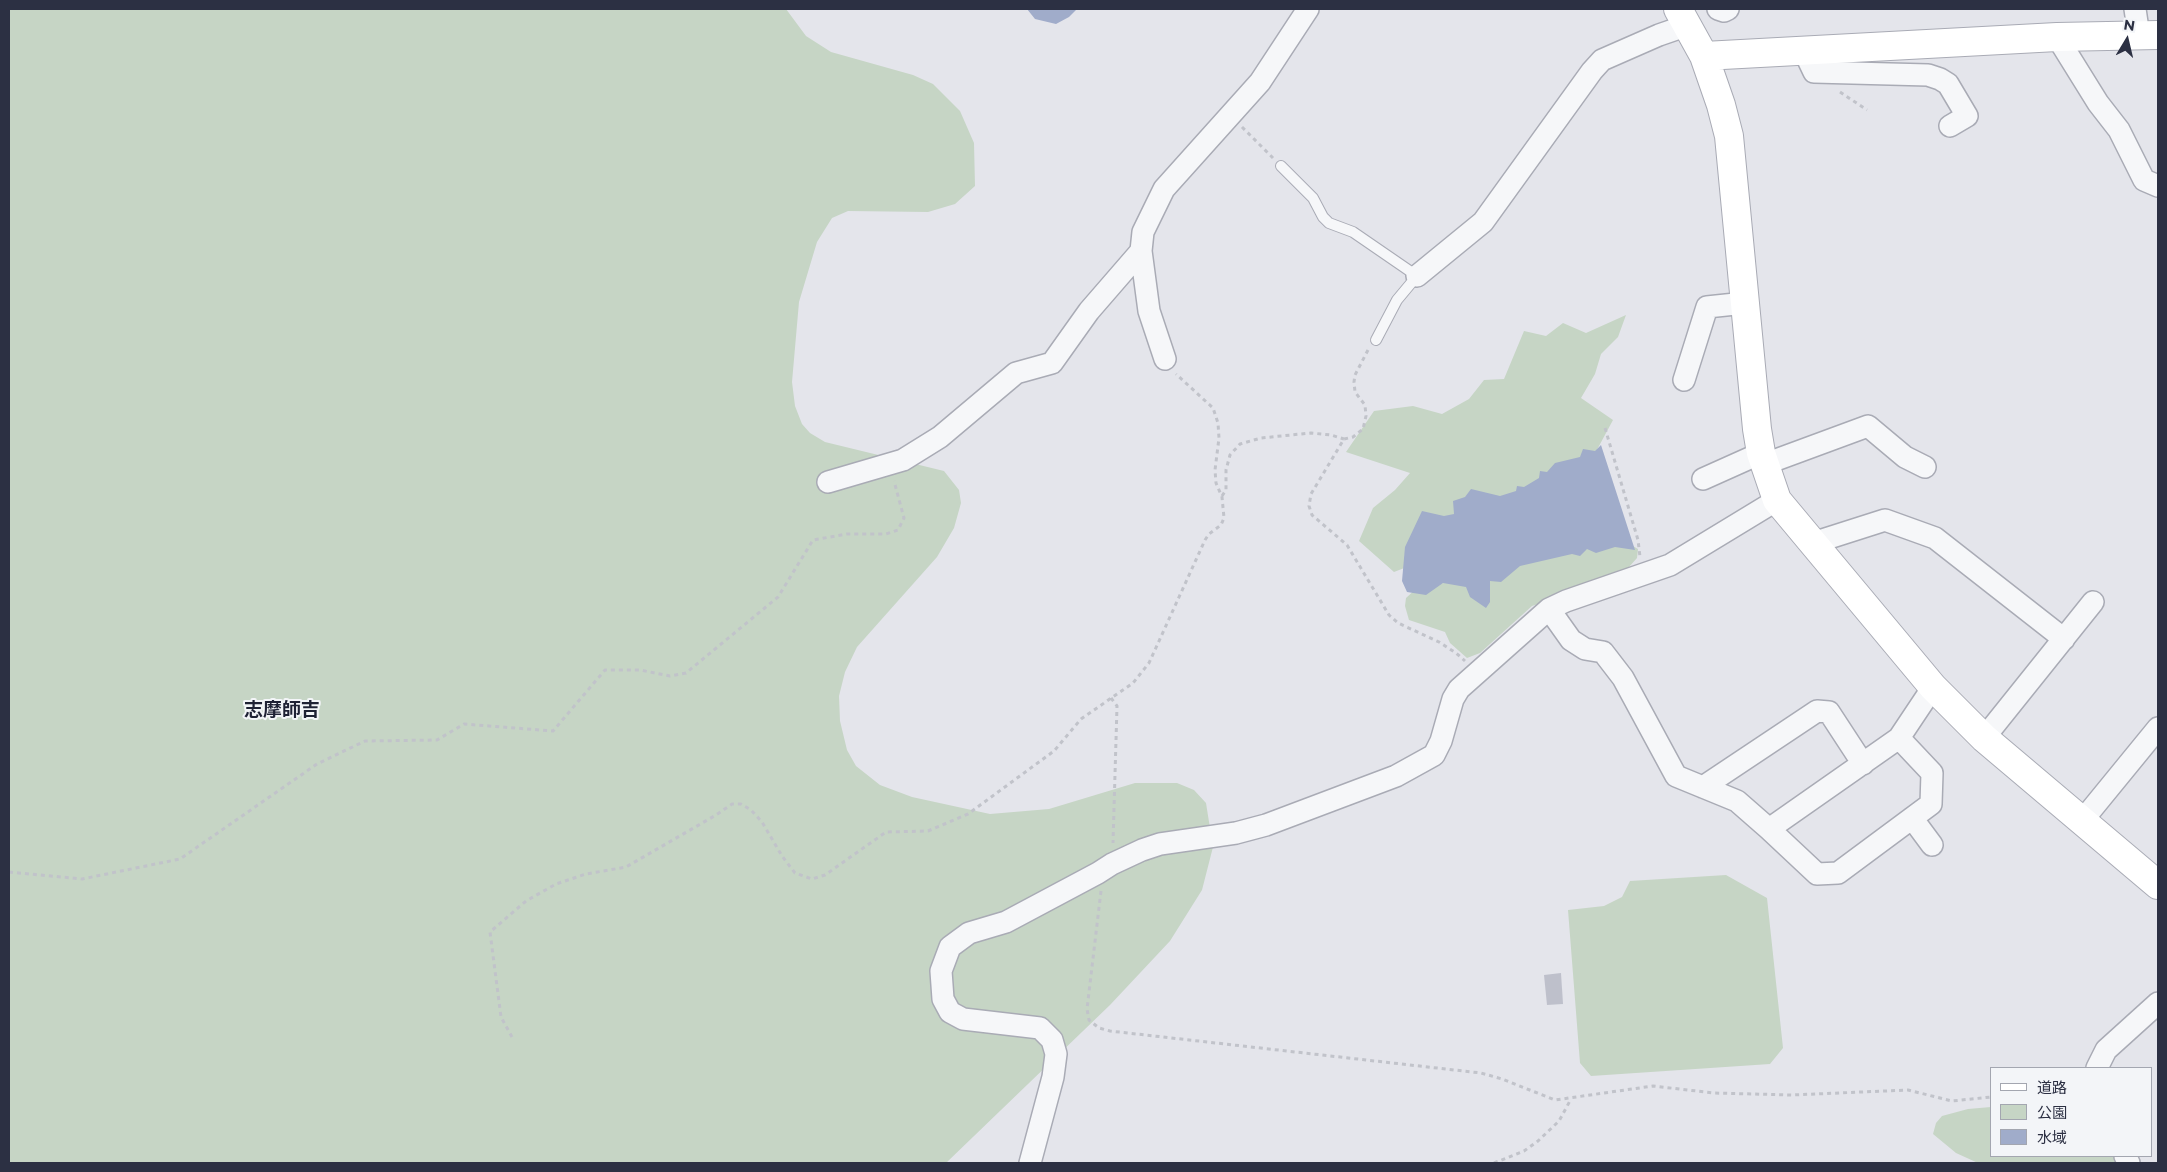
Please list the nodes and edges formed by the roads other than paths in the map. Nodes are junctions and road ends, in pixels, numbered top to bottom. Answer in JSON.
{"nodes":[{"id":1,"x":1308,"y":9,"type":"edge"},
{"id":2,"x":1718,"y":9,"type":"edge"},
{"id":3,"x":1728,"y":9,"type":"edge"},
{"id":4,"x":2135,"y":9,"type":"edge"},
{"id":5,"x":1683,"y":17,"type":"edge"},
{"id":6,"x":2149,"y":35,"type":"edge"},
{"id":7,"x":2058,"y":37,"type":"junction"},
{"id":8,"x":1804,"y":52,"type":"junction"},
{"id":9,"x":1704,"y":56,"type":"junction"},
{"id":10,"x":1950,"y":126,"type":"dead end"},
{"id":11,"x":1281,"y":166,"type":"road end"},
{"id":12,"x":2158,"y":186,"type":"edge"},
{"id":13,"x":1142,"y":252,"type":"junction"},
{"id":14,"x":1417,"y":276,"type":"junction"},
{"id":15,"x":1745,"y":303,"type":"junction"},
{"id":16,"x":1376,"y":340,"type":"road end"},
{"id":17,"x":1165,"y":359,"type":"road end"},
{"id":18,"x":1684,"y":380,"type":"dead end"},
{"id":19,"x":1763,"y":459,"type":"junction"},
{"id":20,"x":1925,"y":467,"type":"dead end"},
{"id":21,"x":1703,"y":479,"type":"dead end"},
{"id":22,"x":828,"y":482,"type":"dead end"},
{"id":23,"x":1777,"y":500,"type":"junction"},
{"id":24,"x":1813,"y":543,"type":"junction"},
{"id":25,"x":2093,"y":602,"type":"dead end"},
{"id":26,"x":1549,"y":609,"type":"junction"},
{"id":27,"x":2064,"y":639,"type":"junction"},
{"id":28,"x":1933,"y":687,"type":"junction"},
{"id":29,"x":2158,"y":728,"type":"edge"},
{"id":30,"x":1898,"y":738,"type":"junction"},
{"id":31,"x":1984,"y":738,"type":"junction"},
{"id":32,"x":1862,"y":764,"type":"junction"},
{"id":33,"x":1703,"y":787,"type":"junction"},
{"id":34,"x":1912,"y":818,"type":"junction"},
{"id":35,"x":2082,"y":821,"type":"junction"},
{"id":36,"x":1770,"y":829,"type":"junction"},
{"id":37,"x":1932,"y":845,"type":"dead end"},
{"id":38,"x":2158,"y":885,"type":"edge"},
{"id":39,"x":2158,"y":1003,"type":"edge"},
{"id":40,"x":2098,"y":1067,"type":"edge"},
{"id":41,"x":1030,"y":1163,"type":"edge"}],
"edges":[{"from":1,"to":13,"type":"street"},
{"from":2,"to":3,"type":"street"},
{"from":4,"to":6,"type":"street"},
{"from":5,"to":9,"type":"street"},
{"from":5,"to":14,"type":"street"},
{"from":6,"to":7,"type":"street"},
{"from":7,"to":8,"type":"street"},
{"from":7,"to":12,"type":"street"},
{"from":8,"to":9,"type":"street"},
{"from":8,"to":10,"type":"street"},
{"from":9,"to":15,"type":"street"},
{"from":11,"to":14,"type":"lane"},
{"from":13,"to":17,"type":"street"},
{"from":13,"to":22,"type":"street"},
{"from":14,"to":16,"type":"lane"},
{"from":15,"to":18,"type":"street"},
{"from":15,"to":19,"type":"street"},
{"from":19,"to":20,"type":"street"},
{"from":19,"to":21,"type":"street"},
{"from":19,"to":23,"type":"street"},
{"from":23,"to":24,"type":"street"},
{"from":23,"to":26,"type":"street"},
{"from":24,"to":27,"type":"street"},
{"from":24,"to":28,"type":"street"},
{"from":25,"to":27,"type":"street"},
{"from":26,"to":33,"type":"street"},
{"from":26,"to":41,"type":"street"},
{"from":27,"to":31,"type":"street"},
{"from":28,"to":30,"type":"street"},
{"from":28,"to":31,"type":"street"},
{"from":29,"to":35,"type":"street"},
{"from":30,"to":32,"type":"street"},
{"from":30,"to":34,"type":"street"},
{"from":31,"to":35,"type":"street"},
{"from":32,"to":33,"type":"street"},
{"from":32,"to":36,"type":"street"},
{"from":33,"to":36,"type":"street"},
{"from":34,"to":36,"type":"street"},
{"from":34,"to":37,"type":"street"},
{"from":35,"to":38,"type":"street"},
{"from":39,"to":40,"type":"street"}]}
